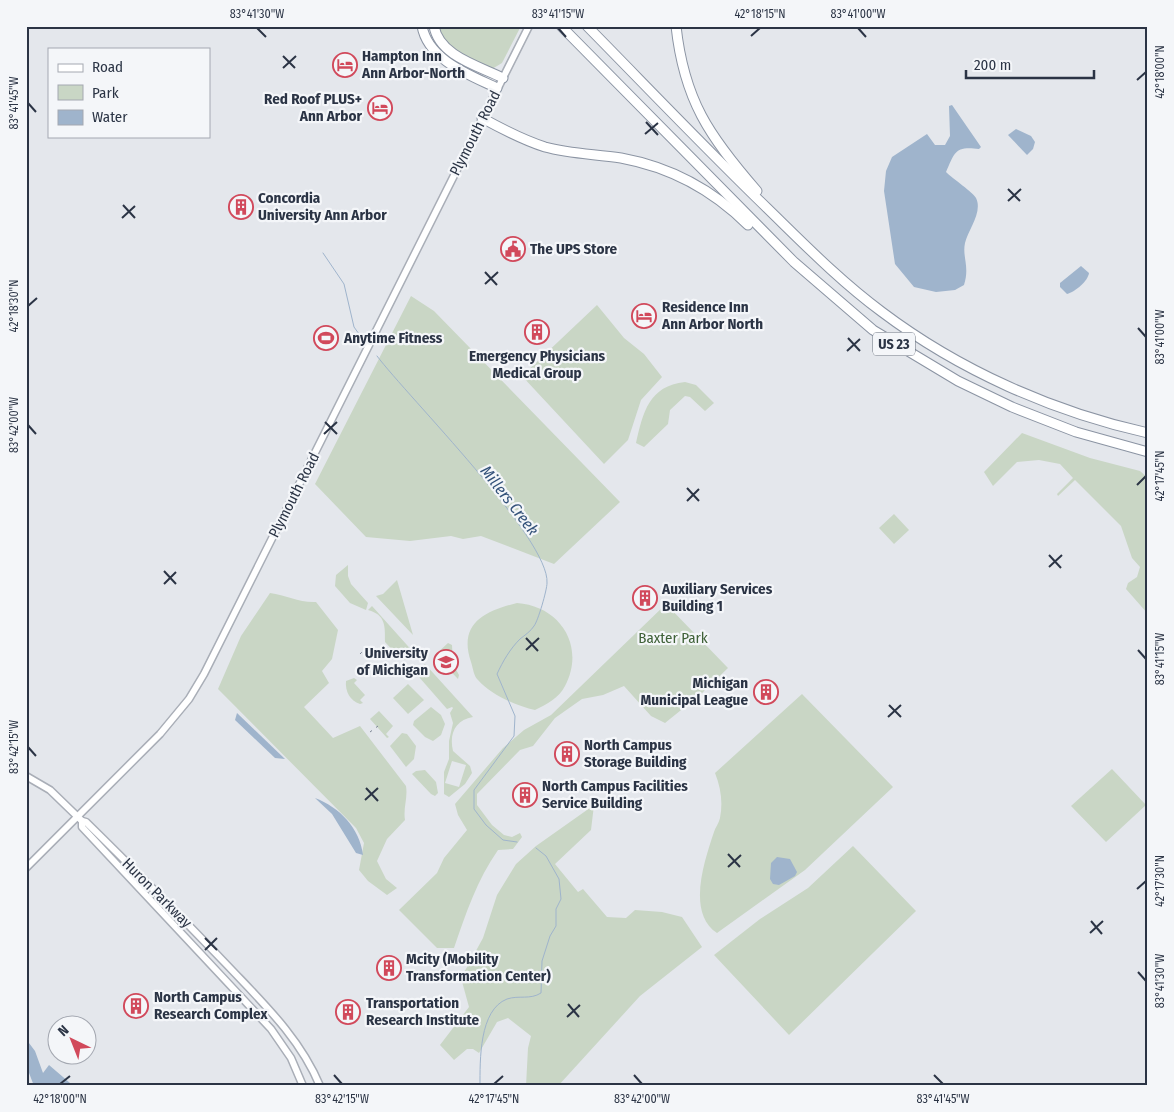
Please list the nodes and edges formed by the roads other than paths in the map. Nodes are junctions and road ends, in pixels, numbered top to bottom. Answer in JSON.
{"nodes":[{"id":1,"x":422,"y":26,"type":"edge"},
{"id":2,"x":434,"y":26,"type":"edge"},
{"id":3,"x":529,"y":26,"type":"edge"},
{"id":4,"x":561,"y":26,"type":"edge"},
{"id":5,"x":587,"y":26,"type":"edge"},
{"id":6,"x":676,"y":26,"type":"edge"},
{"id":7,"x":503,"y":78,"type":"junction"},
{"id":8,"x":497,"y":88,"type":"junction"},
{"id":9,"x":482,"y":118,"type":"junction"},
{"id":10,"x":800,"y":240,"type":"junction"},
{"id":11,"x":873,"y":330,"type":"junction"},
{"id":12,"x":1148,"y":433,"type":"edge"},
{"id":13,"x":1148,"y":452,"type":"edge"},
{"id":14,"x":26,"y":776,"type":"edge"},
{"id":15,"x":80,"y":819,"type":"junction"},
{"id":16,"x":26,"y":868,"type":"edge"},
{"id":17,"x":157,"y":893,"type":"junction"},
{"id":18,"x":146,"y":895,"type":"junction"},
{"id":19,"x":232,"y":971,"type":"junction"},
{"id":20,"x":224,"y":979,"type":"junction"},
{"id":21,"x":303,"y":1086,"type":"edge"},
{"id":22,"x":320,"y":1086,"type":"edge"}],
"edges":[{"from":1,"to":8,"type":"highway"},
{"from":2,"to":7,"type":"highway"},
{"from":3,"to":7,"type":"main road","name":"Plymouth Road"},
{"from":4,"to":11,"type":"highway","number":"US 23"},
{"from":5,"to":10,"type":"highway","number":"US 23"},
{"from":6,"to":10,"type":"highway"},
{"from":7,"to":8,"type":"main road","name":"Plymouth Road"},
{"from":8,"to":9,"type":"main road","name":"Plymouth Road"},
{"from":9,"to":11,"type":"highway"},
{"from":9,"to":15,"type":"main road","name":"Plymouth Road"},
{"from":10,"to":12,"type":"highway","number":"US 23"},
{"from":11,"to":13,"type":"highway","number":"US 23"},
{"from":14,"to":15,"type":"main road","name":"Huron Parkway"},
{"from":15,"to":16,"type":"main road","name":"Plymouth Road"},
{"from":15,"to":17,"type":"main road","name":"Huron Parkway"},
{"from":15,"to":18,"type":"main road","name":"Huron Parkway"},
{"from":17,"to":18,"type":"main road"},
{"from":17,"to":19,"type":"main road","name":"Huron Parkway"},
{"from":18,"to":20,"type":"main road","name":"Huron Parkway"},
{"from":19,"to":20,"type":"main road"},
{"from":19,"to":22,"type":"main road","name":"Huron Parkway"},
{"from":20,"to":21,"type":"main road","name":"Huron Parkway"}]}
